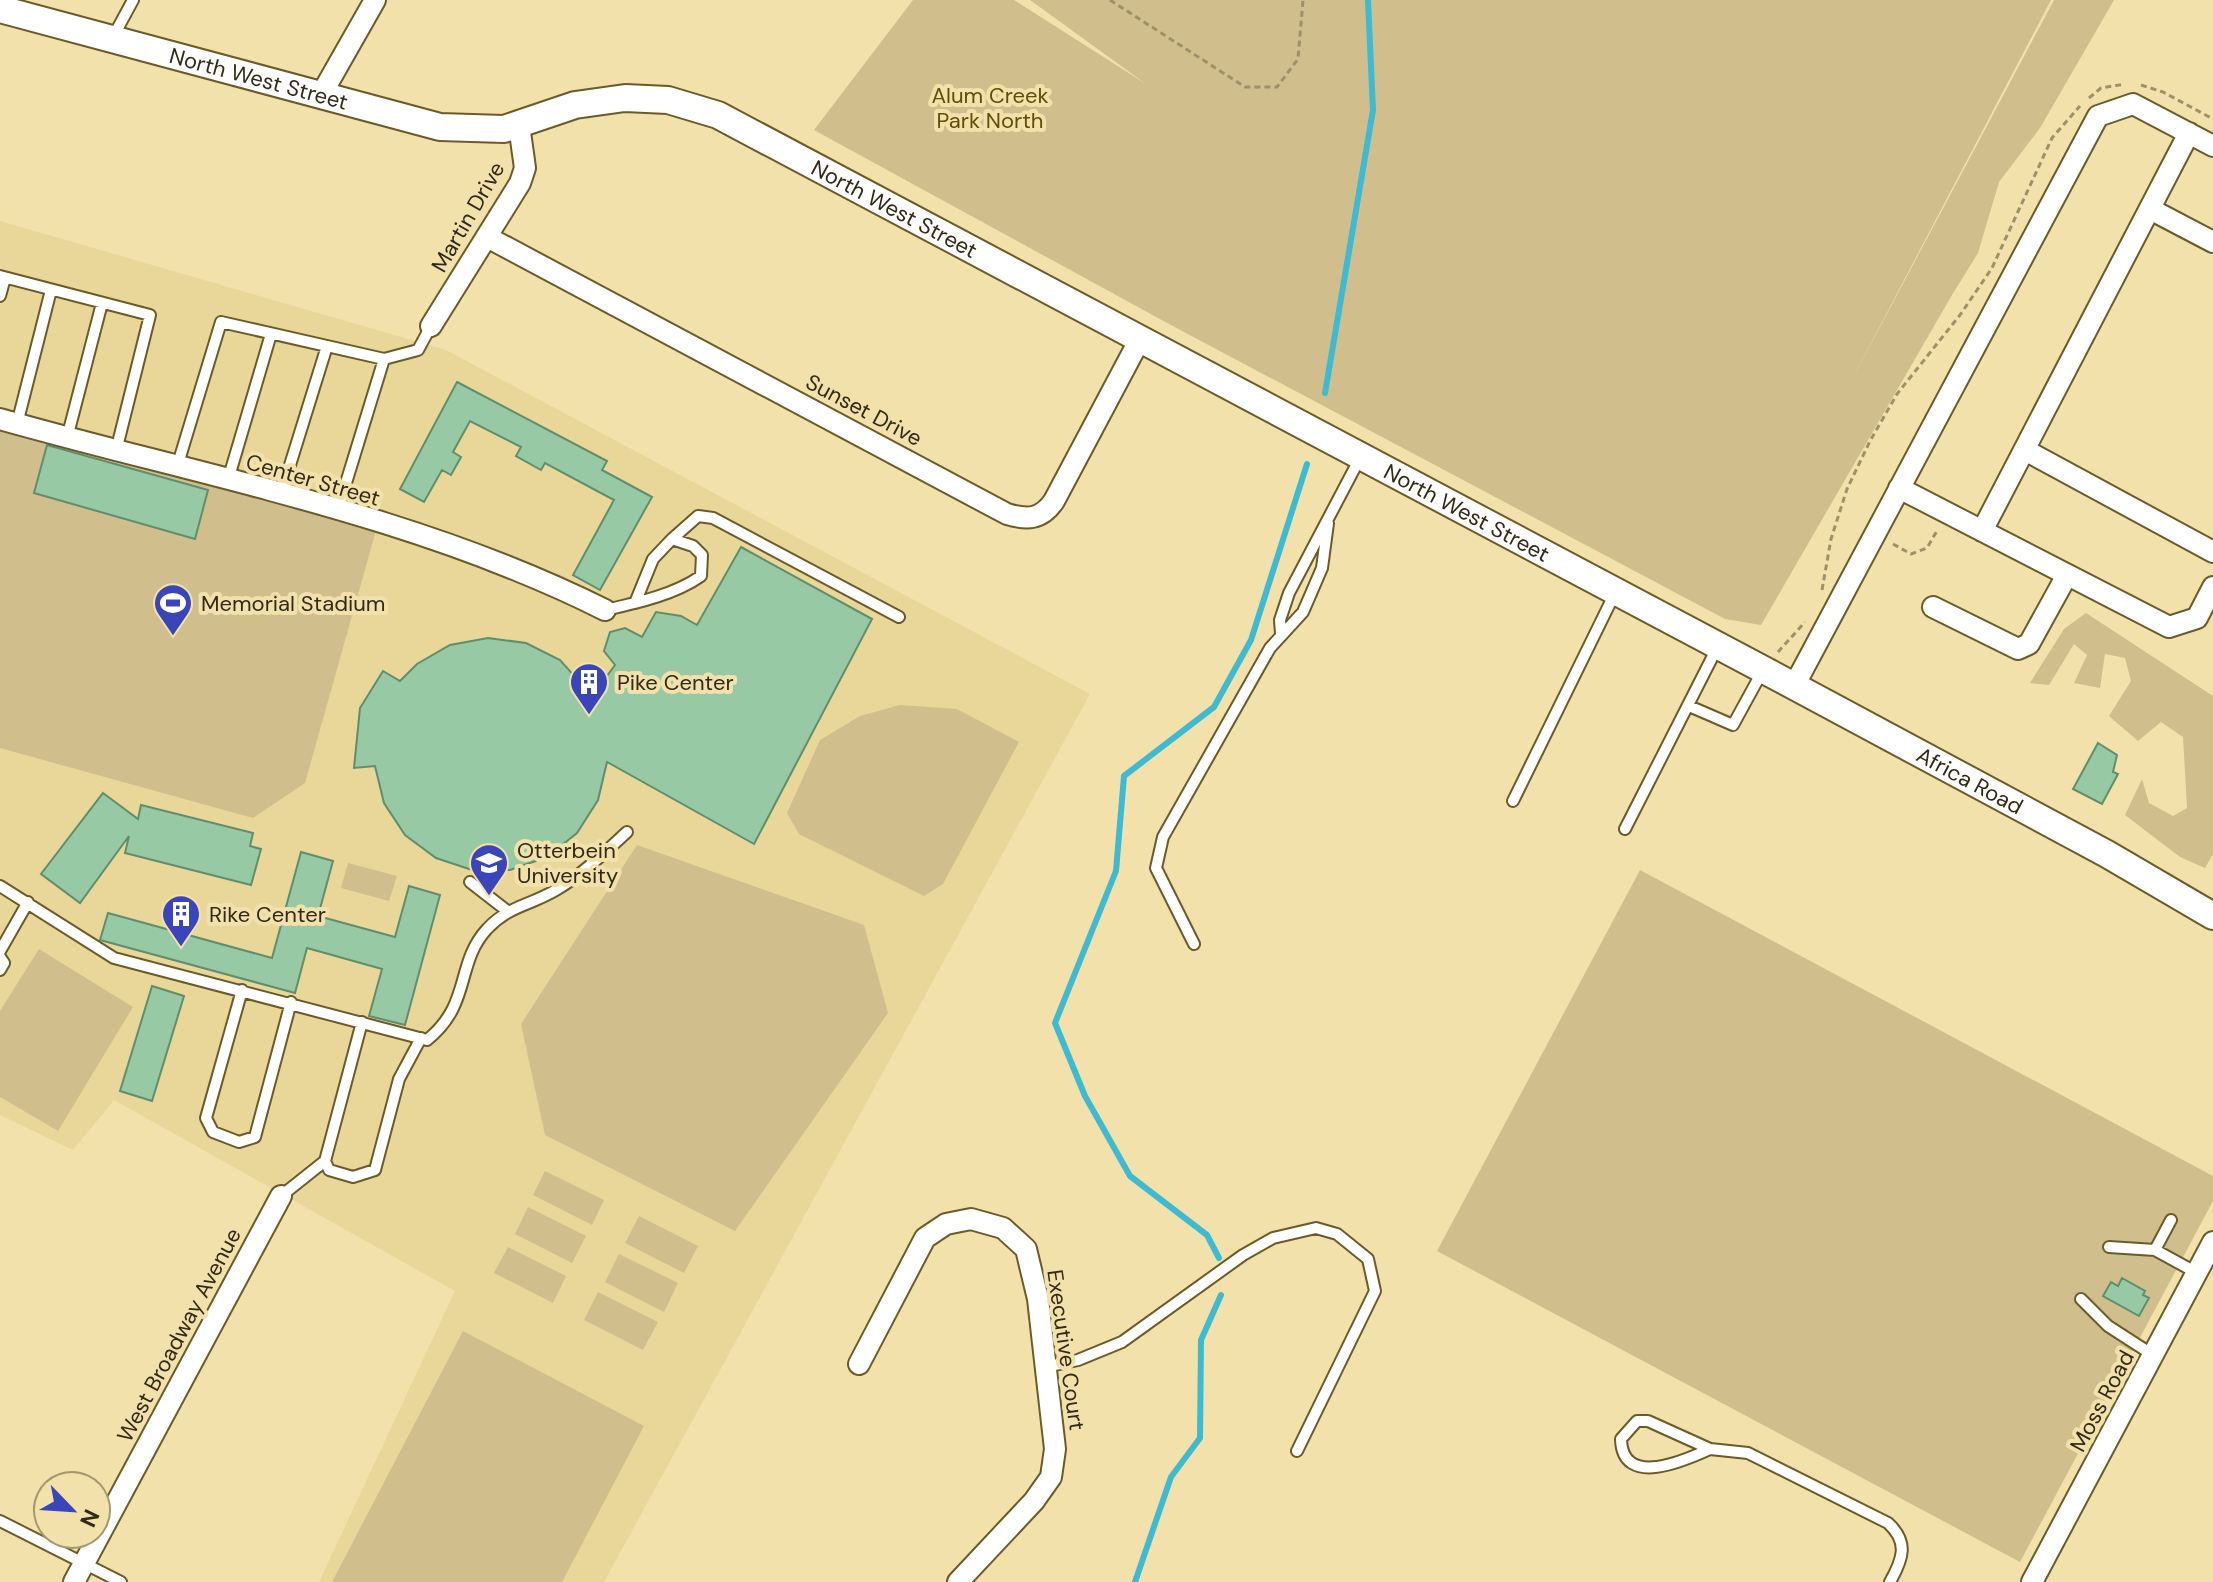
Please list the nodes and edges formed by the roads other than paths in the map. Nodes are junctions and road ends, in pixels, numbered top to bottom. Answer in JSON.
{"nodes":[{"id":1,"x":133,"y":0,"type":"edge"},
{"id":2,"x":375,"y":0,"type":"edge"},
{"id":3,"x":0,"y":9,"type":"edge"},
{"id":4,"x":112,"y":39,"type":"junction"},
{"id":5,"x":321,"y":95,"type":"junction"},
{"id":6,"x":519,"y":125,"type":"junction"},
{"id":7,"x":2189,"y":133,"type":"junction"},
{"id":8,"x":2213,"y":146,"type":"edge"},
{"id":9,"x":2150,"y":209,"type":"junction"},
{"id":10,"x":487,"y":237,"type":"junction"},
{"id":11,"x":2213,"y":242,"type":"edge"},
{"id":12,"x":2,"y":277,"type":"edge"},
{"id":13,"x":51,"y":290,"type":"junction"},
{"id":14,"x":0,"y":296,"type":"edge"},
{"id":15,"x":102,"y":303,"type":"junction"},
{"id":16,"x":431,"y":326,"type":"joint"},
{"id":17,"x":271,"y":334,"type":"junction"},
{"id":18,"x":1140,"y":339,"type":"junction"},
{"id":19,"x":327,"y":346,"type":"junction"},
{"id":20,"x":384,"y":359,"type":"junction"},
{"id":21,"x":9,"y":421,"type":"edge"},
{"id":22,"x":67,"y":438,"type":"junction"},
{"id":23,"x":2025,"y":450,"type":"junction"},
{"id":24,"x":116,"y":451,"type":"junction"},
{"id":25,"x":1361,"y":456,"type":"junction"},
{"id":26,"x":177,"y":467,"type":"junction"},
{"id":27,"x":228,"y":480,"type":"junction"},
{"id":28,"x":1899,"y":488,"type":"junction"},
{"id":29,"x":281,"y":494,"type":"junction"},
{"id":30,"x":338,"y":509,"type":"junction"},
{"id":31,"x":1328,"y":523,"type":"junction"},
{"id":32,"x":1982,"y":531,"type":"junction"},
{"id":33,"x":672,"y":539,"type":"junction"},
{"id":34,"x":2213,"y":552,"type":"edge"},
{"id":35,"x":2067,"y":575,"type":"junction"},
{"id":36,"x":2213,"y":587,"type":"edge"},
{"id":37,"x":1616,"y":591,"type":"junction"},
{"id":38,"x":635,"y":603,"type":"junction"},
{"id":39,"x":1933,"y":607,"type":"dead end"},
{"id":40,"x":605,"y":610,"type":"joint"},
{"id":41,"x":899,"y":617,"type":"dead end"},
{"id":42,"x":1281,"y":634,"type":"junction"},
{"id":43,"x":1721,"y":648,"type":"junction"},
{"id":44,"x":1763,"y":670,"type":"junction"},
{"id":45,"x":1794,"y":686,"type":"junction"},
{"id":46,"x":1689,"y":706,"type":"junction"},
{"id":47,"x":1513,"y":801,"type":"dead end"},
{"id":48,"x":1625,"y":829,"type":"dead end"},
{"id":49,"x":627,"y":832,"type":"dead end"},
{"id":50,"x":470,"y":882,"type":"dead end"},
{"id":51,"x":0,"y":886,"type":"edge"},
{"id":52,"x":28,"y":902,"type":"junction"},
{"id":53,"x":506,"y":910,"type":"junction"},
{"id":54,"x":2213,"y":916,"type":"edge"},
{"id":55,"x":1194,"y":944,"type":"dead end"},
{"id":56,"x":0,"y":951,"type":"edge"},
{"id":57,"x":0,"y":957,"type":"edge"},
{"id":58,"x":0,"y":970,"type":"edge"},
{"id":59,"x":242,"y":990,"type":"junction"},
{"id":60,"x":291,"y":1002,"type":"junction"},
{"id":61,"x":362,"y":1022,"type":"junction"},
{"id":62,"x":421,"y":1038,"type":"junction"},
{"id":63,"x":325,"y":1161,"type":"junction"},
{"id":64,"x":281,"y":1196,"type":"joint"},
{"id":65,"x":2171,"y":1220,"type":"dead end"},
{"id":66,"x":2213,"y":1242,"type":"edge"},
{"id":67,"x":2109,"y":1247,"type":"dead end"},
{"id":68,"x":2155,"y":1250,"type":"junction"},
{"id":69,"x":2197,"y":1273,"type":"junction"},
{"id":70,"x":2081,"y":1299,"type":"dead end"},
{"id":71,"x":2153,"y":1355,"type":"junction"},
{"id":72,"x":859,"y":1364,"type":"dead end"},
{"id":73,"x":1045,"y":1367,"type":"junction"},
{"id":74,"x":1710,"y":1449,"type":"junction"},
{"id":75,"x":1297,"y":1451,"type":"dead end"},
{"id":76,"x":0,"y":1521,"type":"edge"},
{"id":77,"x":85,"y":1562,"type":"junction"},
{"id":78,"x":74,"y":1582,"type":"edge"},
{"id":79,"x":121,"y":1582,"type":"edge"},
{"id":80,"x":958,"y":1582,"type":"edge"},
{"id":81,"x":1890,"y":1582,"type":"edge"},
{"id":82,"x":2032,"y":1582,"type":"edge"}],
"edges":[{"from":1,"to":4,"type":"lane"},
{"from":2,"to":5,"type":"street"},
{"from":3,"to":4,"type":"street","name":"North West Street"},
{"from":4,"to":5,"type":"street","name":"North West Street"},
{"from":5,"to":6,"type":"street","name":"North West Street"},
{"from":6,"to":10,"type":"street","name":"Martin Drive"},
{"from":6,"to":18,"type":"street","name":"North West Street"},
{"from":7,"to":8,"type":"street"},
{"from":7,"to":9,"type":"street"},
{"from":7,"to":28,"type":"street"},
{"from":9,"to":11,"type":"street"},
{"from":9,"to":23,"type":"street"},
{"from":10,"to":16,"type":"street","name":"Martin Drive"},
{"from":10,"to":18,"type":"street","name":"Sunset Drive"},
{"from":12,"to":13,"type":"lane"},
{"from":12,"to":14,"type":"lane"},
{"from":13,"to":15,"type":"lane"},
{"from":13,"to":21,"type":"lane"},
{"from":15,"to":22,"type":"lane"},
{"from":15,"to":24,"type":"lane"},
{"from":16,"to":20,"type":"lane"},
{"from":17,"to":19,"type":"lane"},
{"from":17,"to":26,"type":"lane"},
{"from":17,"to":27,"type":"lane"},
{"from":18,"to":25,"type":"street","name":"North West Street"},
{"from":19,"to":20,"type":"lane"},
{"from":19,"to":29,"type":"lane"},
{"from":20,"to":30,"type":"lane"},
{"from":21,"to":22,"type":"street","name":"Center Street"},
{"from":22,"to":24,"type":"street","name":"Center Street"},
{"from":23,"to":32,"type":"street"},
{"from":23,"to":34,"type":"street"},
{"from":24,"to":26,"type":"street","name":"Center Street"},
{"from":25,"to":31,"type":"lane"},
{"from":25,"to":37,"type":"street","name":"North West Street"},
{"from":26,"to":27,"type":"street","name":"Center Street"},
{"from":27,"to":29,"type":"street","name":"Center Street"},
{"from":28,"to":32,"type":"street"},
{"from":28,"to":45,"type":"street"},
{"from":29,"to":30,"type":"street","name":"Center Street"},
{"from":30,"to":40,"type":"street","name":"Center Street"},
{"from":31,"to":42,"type":"lane"},
{"from":31,"to":42,"type":"lane"},
{"from":32,"to":35,"type":"street"},
{"from":33,"to":38,"type":"lane"},
{"from":33,"to":38,"type":"lane"},
{"from":33,"to":41,"type":"lane"},
{"from":35,"to":36,"type":"street"},
{"from":35,"to":39,"type":"street"},
{"from":37,"to":43,"type":"street","name":"North West Street"},
{"from":37,"to":47,"type":"lane"},
{"from":38,"to":40,"type":"lane"},
{"from":42,"to":55,"type":"lane"},
{"from":43,"to":44,"type":"street","name":"Africa Road"},
{"from":43,"to":46,"type":"lane"},
{"from":44,"to":45,"type":"street","name":"Africa Road"},
{"from":44,"to":46,"type":"lane"},
{"from":45,"to":54,"type":"street","name":"Africa Road"},
{"from":46,"to":48,"type":"lane"},
{"from":49,"to":53,"type":"lane"},
{"from":50,"to":53,"type":"lane"},
{"from":51,"to":52,"type":"lane"},
{"from":52,"to":56,"type":"lane"},
{"from":52,"to":59,"type":"lane"},
{"from":53,"to":62,"type":"lane"},
{"from":57,"to":58,"type":"lane"},
{"from":59,"to":60,"type":"lane"},
{"from":59,"to":60,"type":"lane"},
{"from":60,"to":61,"type":"lane"},
{"from":61,"to":62,"type":"lane"},
{"from":61,"to":63,"type":"lane"},
{"from":62,"to":63,"type":"lane"},
{"from":63,"to":64,"type":"lane"},
{"from":64,"to":77,"type":"street","name":"West Broadway Avenue"},
{"from":65,"to":68,"type":"lane"},
{"from":66,"to":69,"type":"street","name":"Moss Road"},
{"from":67,"to":68,"type":"lane"},
{"from":68,"to":69,"type":"lane"},
{"from":69,"to":71,"type":"street","name":"Moss Road"},
{"from":70,"to":71,"type":"lane"},
{"from":71,"to":82,"type":"street","name":"Moss Road"},
{"from":72,"to":73,"type":"street","name":"Executive Court"},
{"from":73,"to":75,"type":"lane"},
{"from":73,"to":80,"type":"street","name":"Executive Court"},
{"from":74,"to":74,"type":"lane"},
{"from":74,"to":81,"type":"lane"},
{"from":76,"to":77,"type":"lane"},
{"from":77,"to":78,"type":"street","name":"West Broadway Avenue"},
{"from":77,"to":79,"type":"lane"}]}
